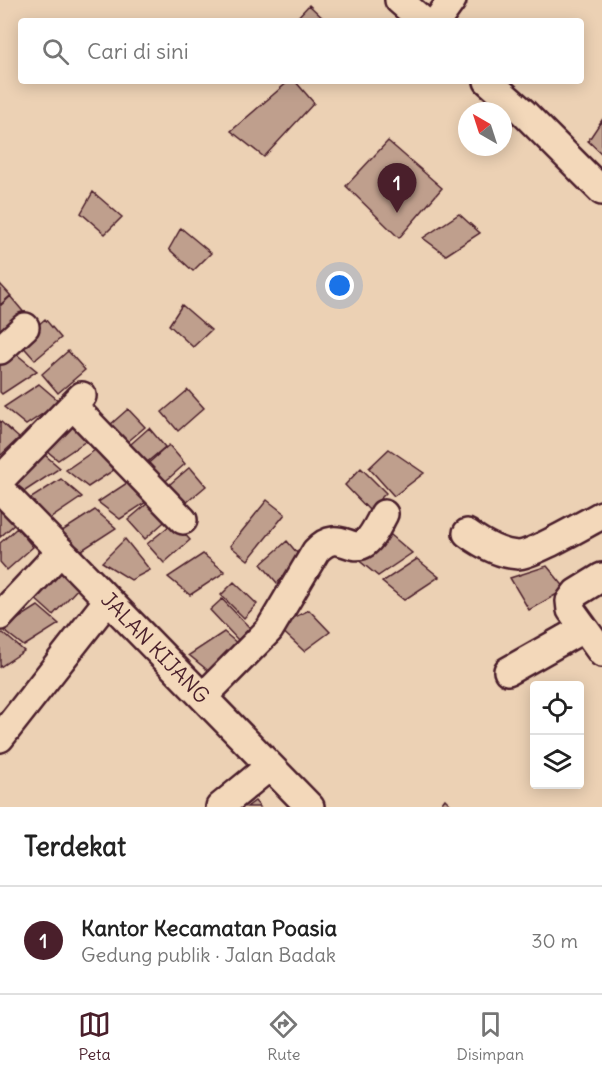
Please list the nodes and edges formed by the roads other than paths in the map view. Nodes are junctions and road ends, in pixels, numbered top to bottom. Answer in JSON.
{"nodes":[{"id":1,"x":399,"y":0,"type":"edge"},
{"id":2,"x":452,"y":0,"type":"edge"},
{"id":3,"x":420,"y":18,"type":"edge"},
{"id":4,"x":439,"y":18,"type":"edge"},
{"id":5,"x":491,"y":84,"type":"edge"},
{"id":6,"x":602,"y":191,"type":"edge"},
{"id":7,"x":25,"y":327,"type":"dead end"},
{"id":8,"x":0,"y":350,"type":"edge"},
{"id":9,"x":0,"y":480,"type":"edge"},
{"id":10,"x":0,"y":489,"type":"edge"},
{"id":11,"x":384,"y":514,"type":"dead end"},
{"id":12,"x":602,"y":515,"type":"edge"},
{"id":13,"x":183,"y":520,"type":"dead end"},
{"id":14,"x":467,"y":533,"type":"dead end"},
{"id":15,"x":61,"y":550,"type":"junction"},
{"id":16,"x":602,"y":577,"type":"edge"},
{"id":17,"x":108,"y":600,"type":"junction"},
{"id":18,"x":0,"y":616,"type":"edge"},
{"id":19,"x":584,"y":628,"type":"junction"},
{"id":20,"x":602,"y":653,"type":"edge"},
{"id":21,"x":508,"y":670,"type":"dead end"},
{"id":22,"x":203,"y":698,"type":"junction"},
{"id":23,"x":0,"y":738,"type":"edge"},
{"id":24,"x":270,"y":766,"type":"junction"},
{"id":25,"x":220,"y":807,"type":"edge"},
{"id":26,"x":310,"y":807,"type":"edge"}],
"edges":[{"from":1,"to":3,"type":"street"},
{"from":2,"to":4,"type":"street"},
{"from":5,"to":6,"type":"street"},
{"from":7,"to":8,"type":"street"},
{"from":9,"to":13,"type":"street"},
{"from":10,"to":15,"type":"street","name":"JALAN KIJANG"},
{"from":11,"to":22,"type":"street"},
{"from":12,"to":14,"type":"street"},
{"from":15,"to":17,"type":"street","name":"JALAN KIJANG"},
{"from":15,"to":18,"type":"street"},
{"from":16,"to":19,"type":"street"},
{"from":17,"to":22,"type":"street","name":"JALAN KIJANG"},
{"from":17,"to":23,"type":"street"},
{"from":19,"to":20,"type":"street"},
{"from":19,"to":21,"type":"street"},
{"from":22,"to":24,"type":"street","name":"JALAN KIJANG"},
{"from":24,"to":25,"type":"street"},
{"from":24,"to":26,"type":"street","name":"JALAN KIJANG"}]}
